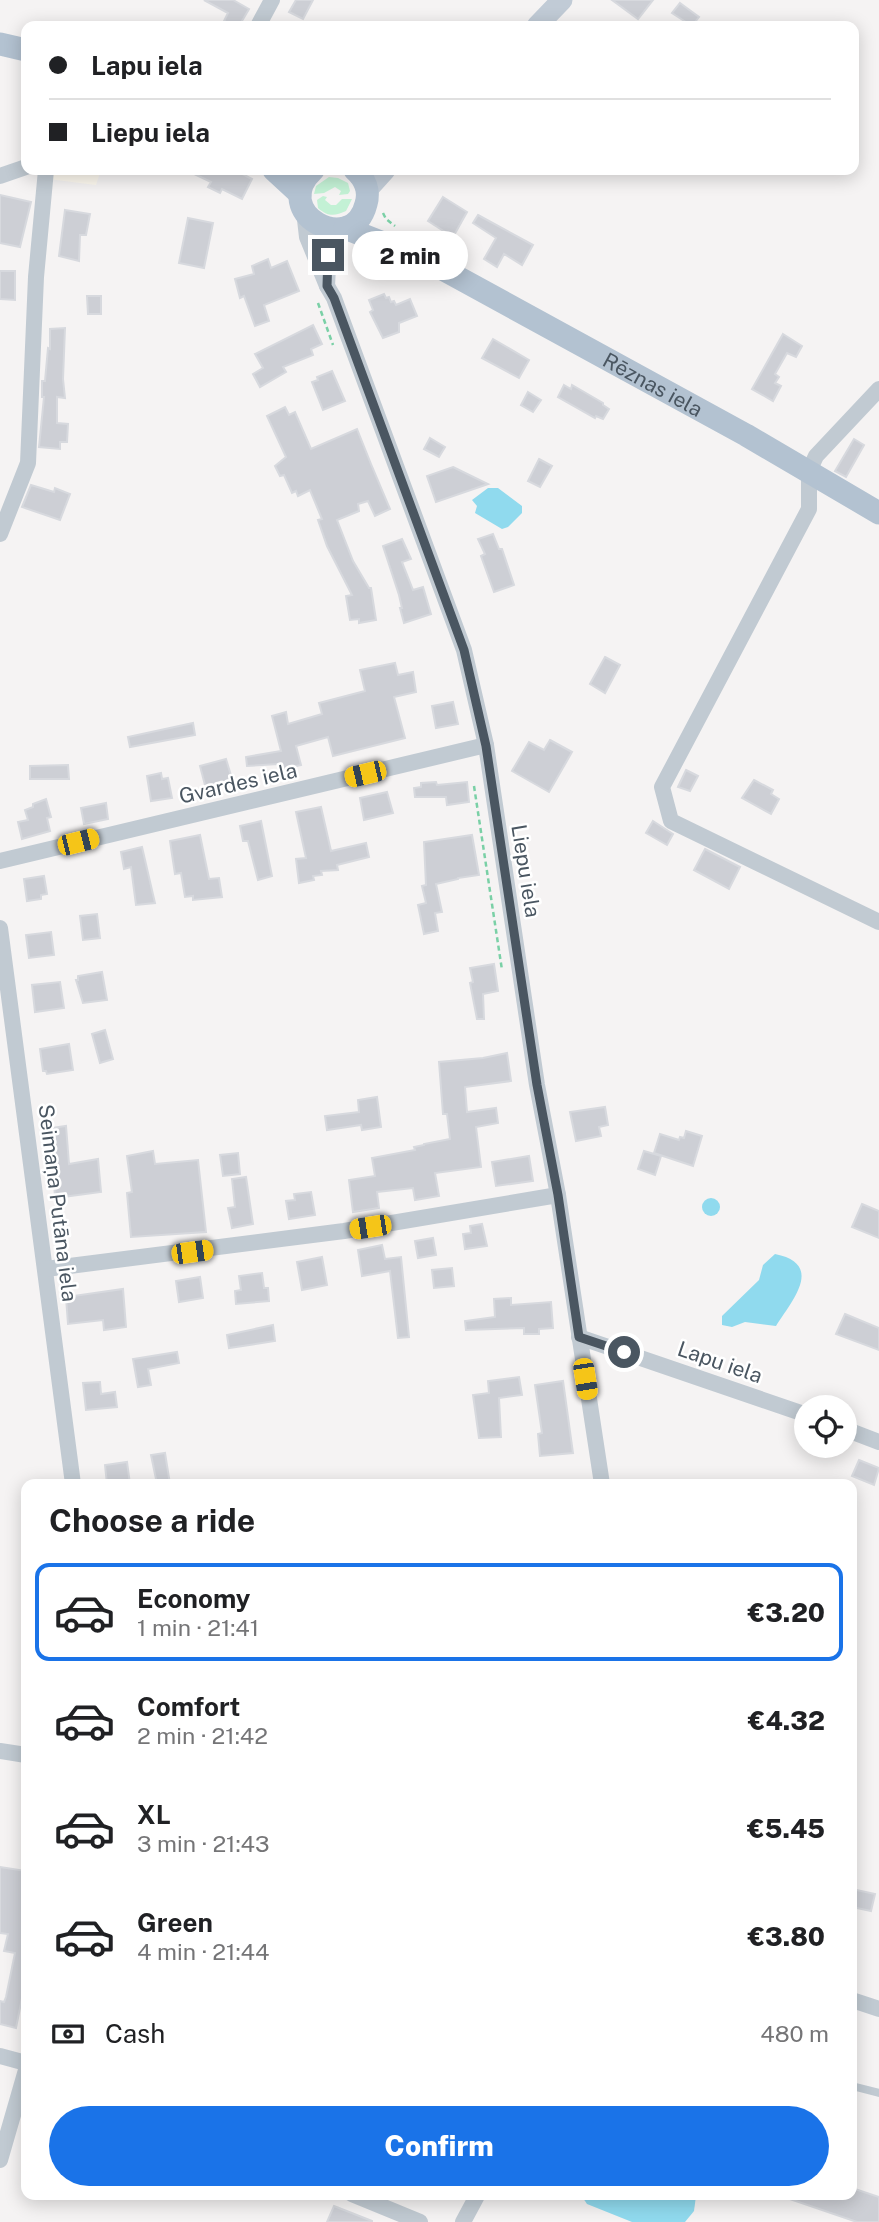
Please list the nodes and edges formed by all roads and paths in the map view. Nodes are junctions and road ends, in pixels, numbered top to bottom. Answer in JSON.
{"nodes":[{"id":1,"x":272,"y":0,"type":"edge"},
{"id":2,"x":562,"y":0,"type":"edge"},
{"id":3,"x":261,"y":21,"type":"edge"},
{"id":4,"x":542,"y":21,"type":"edge"},
{"id":5,"x":0,"y":44,"type":"edge"},
{"id":6,"x":21,"y":49,"type":"edge"},
{"id":7,"x":21,"y":169,"type":"edge"},
{"id":8,"x":46,"y":175,"type":"edge"},
{"id":9,"x":278,"y":175,"type":"edge"},
{"id":10,"x":308,"y":175,"type":"edge"},
{"id":11,"x":360,"y":175,"type":"edge"},
{"id":12,"x":382,"y":175,"type":"edge"},
{"id":13,"x":0,"y":176,"type":"edge"},
{"id":14,"x":367,"y":196,"type":"junction"},
{"id":15,"x":302,"y":202,"type":"junction"},
{"id":16,"x":342,"y":229,"type":"junction"},
{"id":17,"x":426,"y":260,"type":"junction"},
{"id":18,"x":330,"y":292,"type":"junction"},
{"id":19,"x":336,"y":354,"type":"dead end"},
{"id":20,"x":879,"y":389,"type":"edge"},
{"id":21,"x":809,"y":471,"type":"junction"},
{"id":22,"x":879,"y":513,"type":"edge"},
{"id":23,"x":0,"y":534,"type":"edge"},
{"id":24,"x":486,"y":746,"type":"junction"},
{"id":25,"x":469,"y":749,"type":"junction"},
{"id":26,"x":0,"y":861,"type":"edge"},
{"id":27,"x":879,"y":922,"type":"edge"},
{"id":28,"x":0,"y":928,"type":"edge"},
{"id":29,"x":502,"y":970,"type":"dead end"},
{"id":30,"x":558,"y":1195,"type":"junction"},
{"id":31,"x":46,"y":1269,"type":"junction"},
{"id":32,"x":579,"y":1337,"type":"junction"},
{"id":33,"x":794,"y":1411,"type":"edge"},
{"id":34,"x":857,"y":1434,"type":"edge"},
{"id":35,"x":879,"y":1442,"type":"edge"},
{"id":36,"x":72,"y":1479,"type":"edge"},
{"id":37,"x":601,"y":1479,"type":"edge"},
{"id":38,"x":0,"y":1751,"type":"edge"},
{"id":39,"x":21,"y":1754,"type":"edge"},
{"id":40,"x":857,"y":2002,"type":"edge"},
{"id":41,"x":879,"y":2009,"type":"edge"},
{"id":42,"x":0,"y":2056,"type":"edge"},
{"id":43,"x":21,"y":2062,"type":"edge"},
{"id":44,"x":21,"y":2087,"type":"edge"},
{"id":45,"x":857,"y":2087,"type":"edge"},
{"id":46,"x":879,"y":2093,"type":"edge"},
{"id":47,"x":0,"y":2160,"type":"edge"},
{"id":48,"x":367,"y":2200,"type":"edge"},
{"id":49,"x":475,"y":2200,"type":"edge"},
{"id":50,"x":420,"y":2222,"type":"edge"},
{"id":51,"x":463,"y":2222,"type":"edge"}],
"edges":[{"from":1,"to":3,"type":"street"},
{"from":2,"to":4,"type":"main road"},
{"from":5,"to":6,"type":"main road"},
{"from":7,"to":13,"type":"street"},
{"from":8,"to":23,"type":"street"},
{"from":9,"to":15,"type":"main road","name":"Rēznas iela"},
{"from":10,"to":15,"type":"main road"},
{"from":11,"to":14,"type":"main road","name":"Rēznas iela"},
{"from":12,"to":14,"type":"main road"},
{"from":14,"to":16,"type":"main road"},
{"from":14,"to":17,"type":"main road","name":"Rēznas iela"},
{"from":15,"to":16,"type":"main road","name":"Rēznas iela"},
{"from":15,"to":18,"type":"street","name":"Liepu iela"},
{"from":16,"to":17,"type":"main road","name":"Rēznas iela"},
{"from":16,"to":18,"type":"street","name":"Liepu iela"},
{"from":17,"to":21,"type":"main road","name":"Rēznas iela"},
{"from":18,"to":19,"type":"path"},
{"from":18,"to":24,"type":"street","name":"Liepu iela"},
{"from":20,"to":21,"type":"street"},
{"from":21,"to":22,"type":"main road","name":"Rēznas iela"},
{"from":21,"to":27,"type":"street"},
{"from":24,"to":25,"type":"street","name":"Gvardes iela"},
{"from":24,"to":30,"type":"street","name":"Liepu iela"},
{"from":25,"to":26,"type":"street","name":"Gvardes iela"},
{"from":25,"to":29,"type":"path"},
{"from":28,"to":31,"type":"street","name":"Seimaņa Putāna iela"},
{"from":30,"to":31,"type":"street"},
{"from":30,"to":32,"type":"street","name":"Liepu iela"},
{"from":31,"to":36,"type":"street","name":"Seimaņa Putāna iela"},
{"from":32,"to":33,"type":"street","name":"Lapu iela"},
{"from":32,"to":37,"type":"street","name":"Liepu iela"},
{"from":34,"to":35,"type":"street"},
{"from":38,"to":39,"type":"street"},
{"from":40,"to":41,"type":"street"},
{"from":42,"to":43,"type":"street"},
{"from":44,"to":47,"type":"street"},
{"from":45,"to":46,"type":"lane"},
{"from":48,"to":50,"type":"street"},
{"from":49,"to":51,"type":"street"}]}
